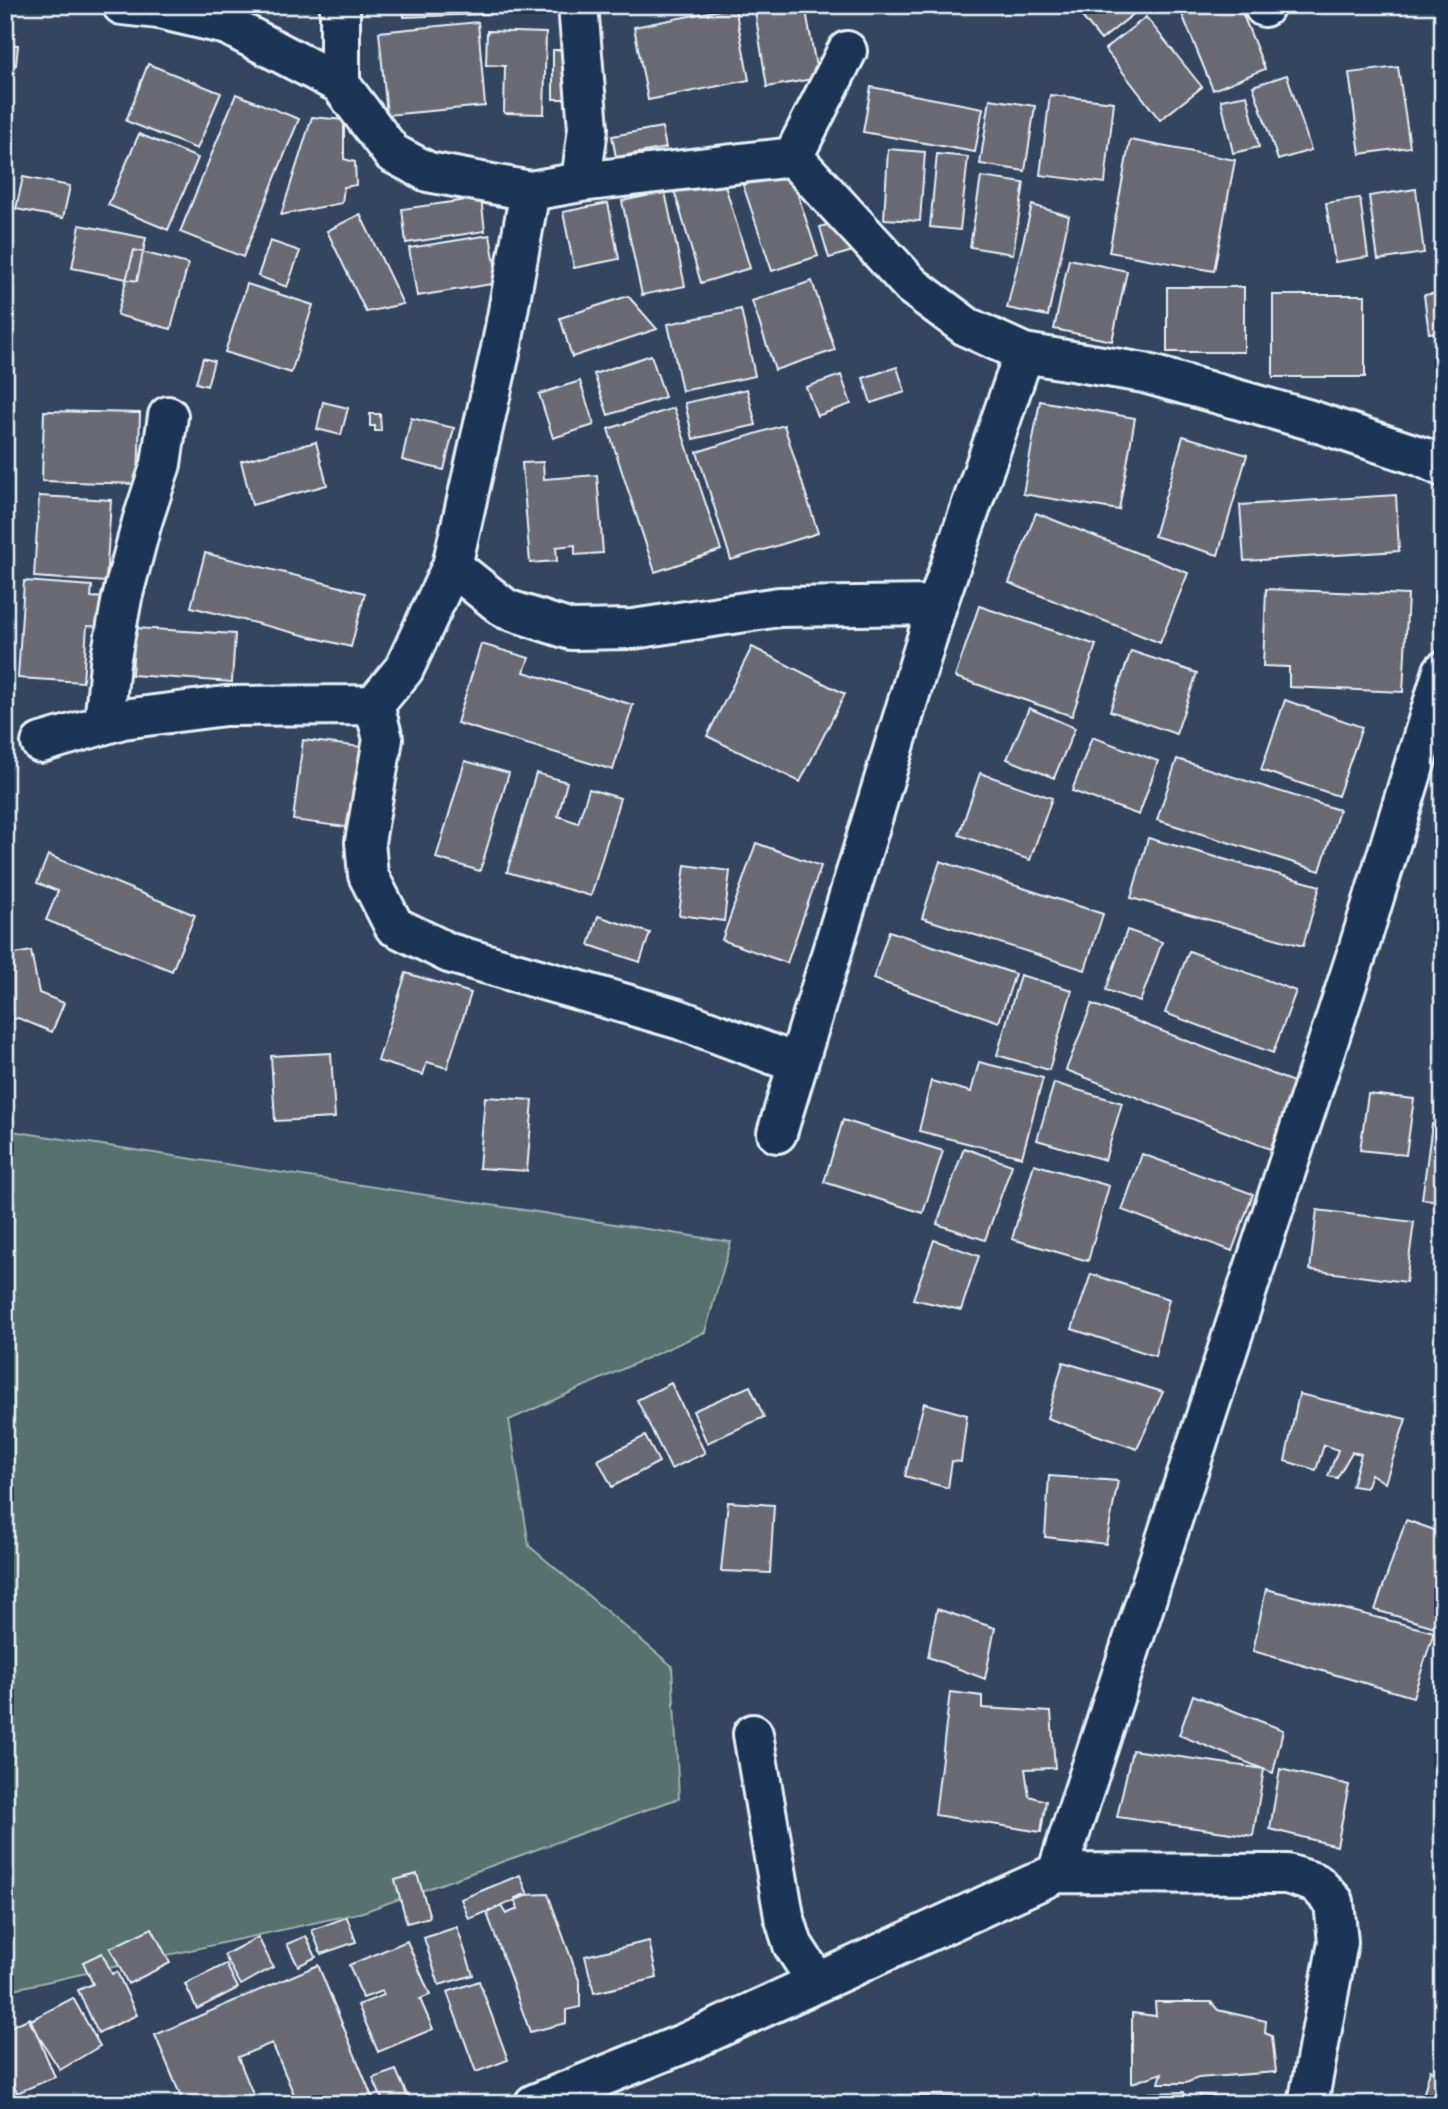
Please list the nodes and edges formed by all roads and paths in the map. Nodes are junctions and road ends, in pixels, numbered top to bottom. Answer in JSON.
{"nodes":[{"id":1,"x":122,"y":5,"type":"edge"},
{"id":2,"x":340,"y":5,"type":"edge"},
{"id":3,"x":578,"y":5,"type":"edge"},
{"id":4,"x":847,"y":51,"type":"dead end"},
{"id":5,"x":340,"y":84,"type":"junction"},
{"id":6,"x":793,"y":157,"type":"junction"},
{"id":7,"x":581,"y":182,"type":"junction"},
{"id":8,"x":530,"y":191,"type":"junction"},
{"id":9,"x":1024,"y":354,"type":"junction"},
{"id":10,"x":168,"y":416,"type":"dead end"},
{"id":11,"x":1443,"y":467,"type":"edge"},
{"id":12,"x":452,"y":566,"type":"junction"},
{"id":13,"x":937,"y":605,"type":"junction"},
{"id":14,"x":1443,"y":671,"type":"edge"},
{"id":15,"x":374,"y":705,"type":"junction"},
{"id":16,"x":104,"y":724,"type":"junction"},
{"id":17,"x":41,"y":743,"type":"dead end"},
{"id":18,"x":798,"y":1064,"type":"junction"},
{"id":19,"x":777,"y":1133,"type":"dead end"},
{"id":20,"x":753,"y":1734,"type":"dead end"},
{"id":21,"x":1057,"y":1873,"type":"junction"},
{"id":22,"x":817,"y":1982,"type":"junction"},
{"id":23,"x":534,"y":2104,"type":"edge"},
{"id":24,"x":1308,"y":2104,"type":"edge"}],
"edges":[{"from":1,"to":5,"type":"street"},
{"from":2,"to":5,"type":"street"},
{"from":3,"to":7,"type":"street"},
{"from":4,"to":6,"type":"street"},
{"from":5,"to":8,"type":"street"},
{"from":6,"to":7,"type":"street"},
{"from":6,"to":9,"type":"street"},
{"from":7,"to":8,"type":"street"},
{"from":8,"to":12,"type":"street"},
{"from":9,"to":11,"type":"street"},
{"from":9,"to":13,"type":"street"},
{"from":10,"to":16,"type":"street"},
{"from":12,"to":13,"type":"street"},
{"from":12,"to":15,"type":"street"},
{"from":13,"to":18,"type":"street"},
{"from":14,"to":21,"type":"street"},
{"from":15,"to":16,"type":"street"},
{"from":15,"to":18,"type":"street"},
{"from":16,"to":17,"type":"street"},
{"from":18,"to":19,"type":"street"},
{"from":20,"to":22,"type":"street"},
{"from":21,"to":22,"type":"street"},
{"from":21,"to":24,"type":"street"},
{"from":22,"to":23,"type":"street"}]}
